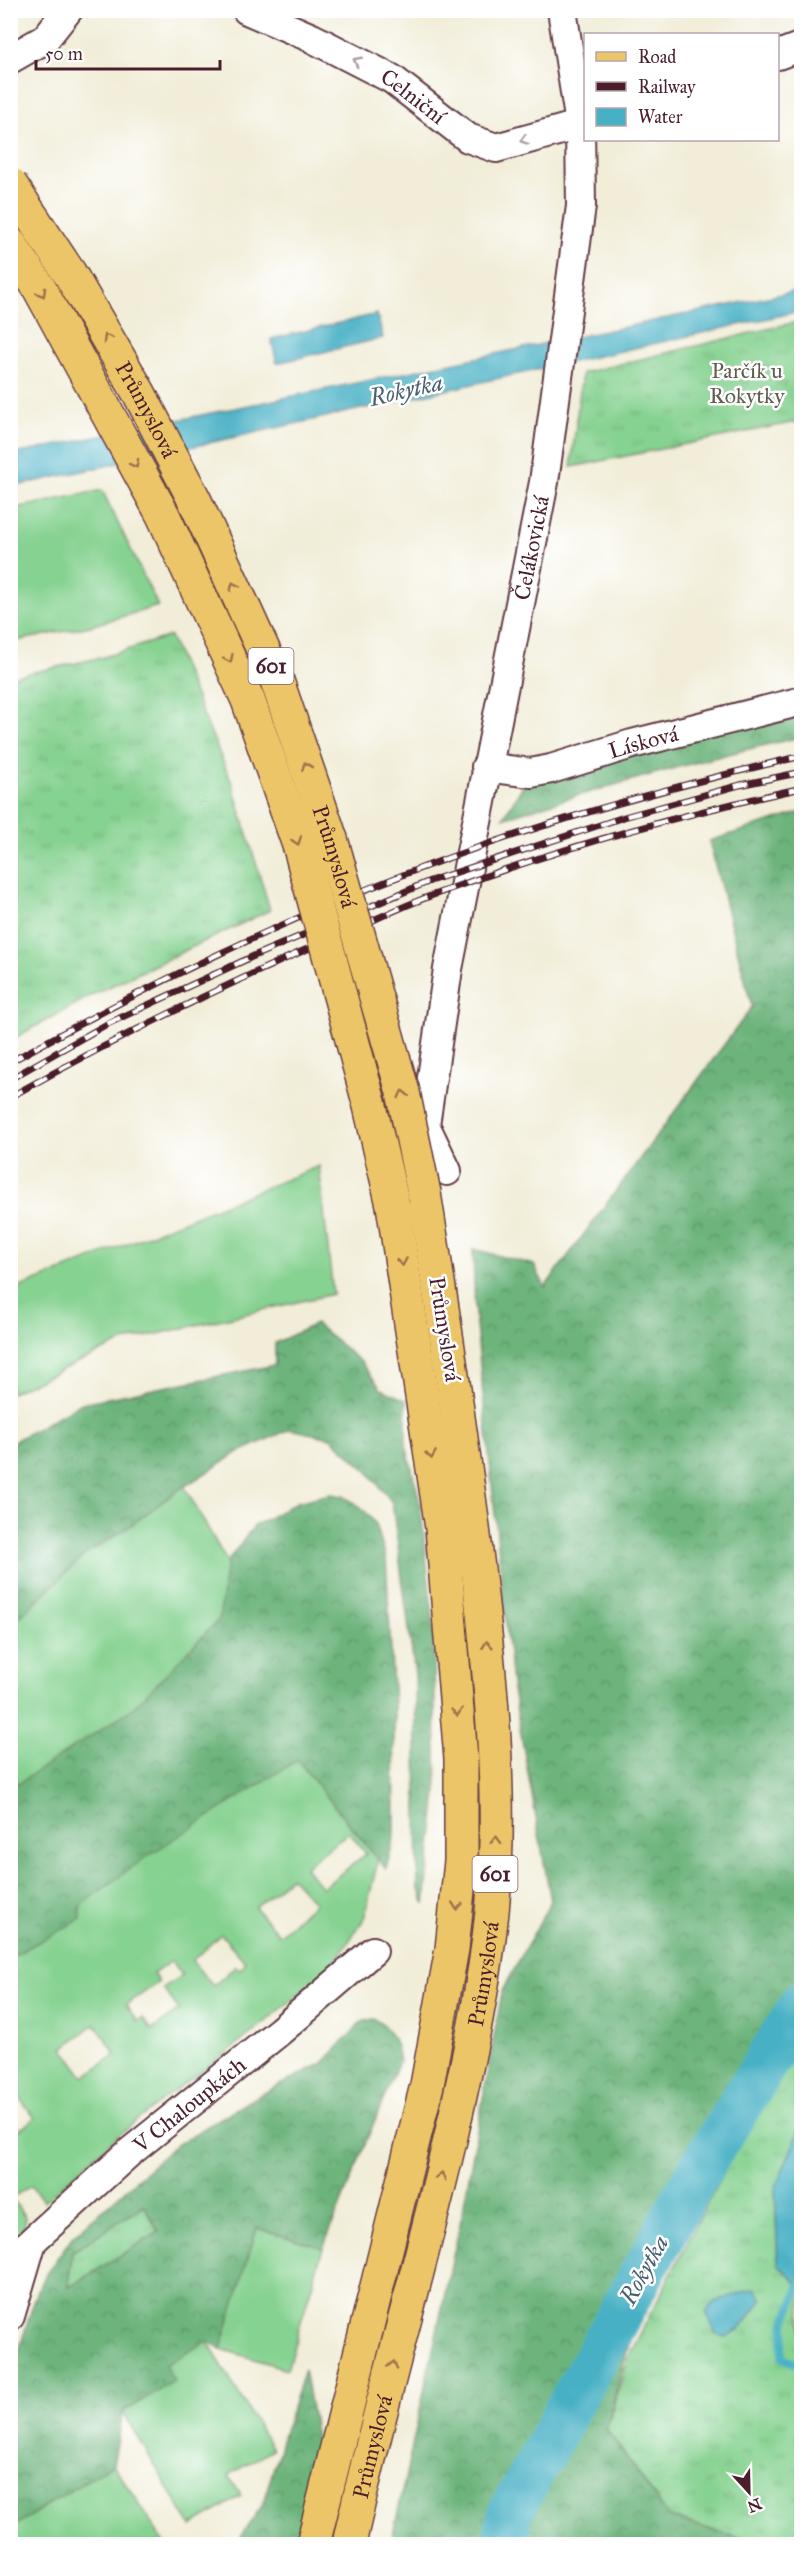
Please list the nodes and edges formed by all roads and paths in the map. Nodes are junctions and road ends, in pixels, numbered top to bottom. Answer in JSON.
{"nodes":[{"id":1,"x":68,"y":10,"type":"edge"},
{"id":2,"x":247,"y":10,"type":"edge"},
{"id":3,"x":562,"y":10,"type":"edge"},
{"id":4,"x":801,"y":46,"type":"edge"},
{"id":5,"x":779,"y":54,"type":"edge"},
{"id":6,"x":10,"y":59,"type":"edge"},
{"id":7,"x":583,"y":124,"type":"edge"},
{"id":8,"x":10,"y":184,"type":"edge"},
{"id":9,"x":10,"y":244,"type":"edge"},
{"id":10,"x":801,"y":701,"type":"edge"},
{"id":11,"x":486,"y":767,"type":"junction"},
{"id":12,"x":447,"y":1171,"type":"dead end"},
{"id":13,"x":373,"y":1951,"type":"dead end"},
{"id":14,"x":21,"y":2253,"type":"edge"},
{"id":15,"x":10,"y":2316,"type":"edge"},
{"id":16,"x":314,"y":2544,"type":"edge"},
{"id":17,"x":349,"y":2544,"type":"edge"}],
"edges":[{"from":1,"to":6,"type":"street"},
{"from":7,"to":2,"type":"street","name":"Celniční","one_way":true},
{"from":3,"to":7,"type":"street","name":"Čelákovická"},
{"from":4,"to":5,"type":"street"},
{"from":7,"to":11,"type":"street","name":"Čelákovická"},
{"from":17,"to":8,"type":"main road","name":"Průmyslová","number":"601","one_way":true,"bridge":true},
{"from":9,"to":16,"type":"main road","name":"Průmyslová","number":"601","one_way":true,"bridge":true},
{"from":10,"to":11,"type":"street","name":"Lísková"},
{"from":11,"to":12,"type":"street","name":"Čelákovická"},
{"from":13,"to":14,"type":"street","name":"V Chaloupkách"},
{"from":14,"to":15,"type":"street"}]}
